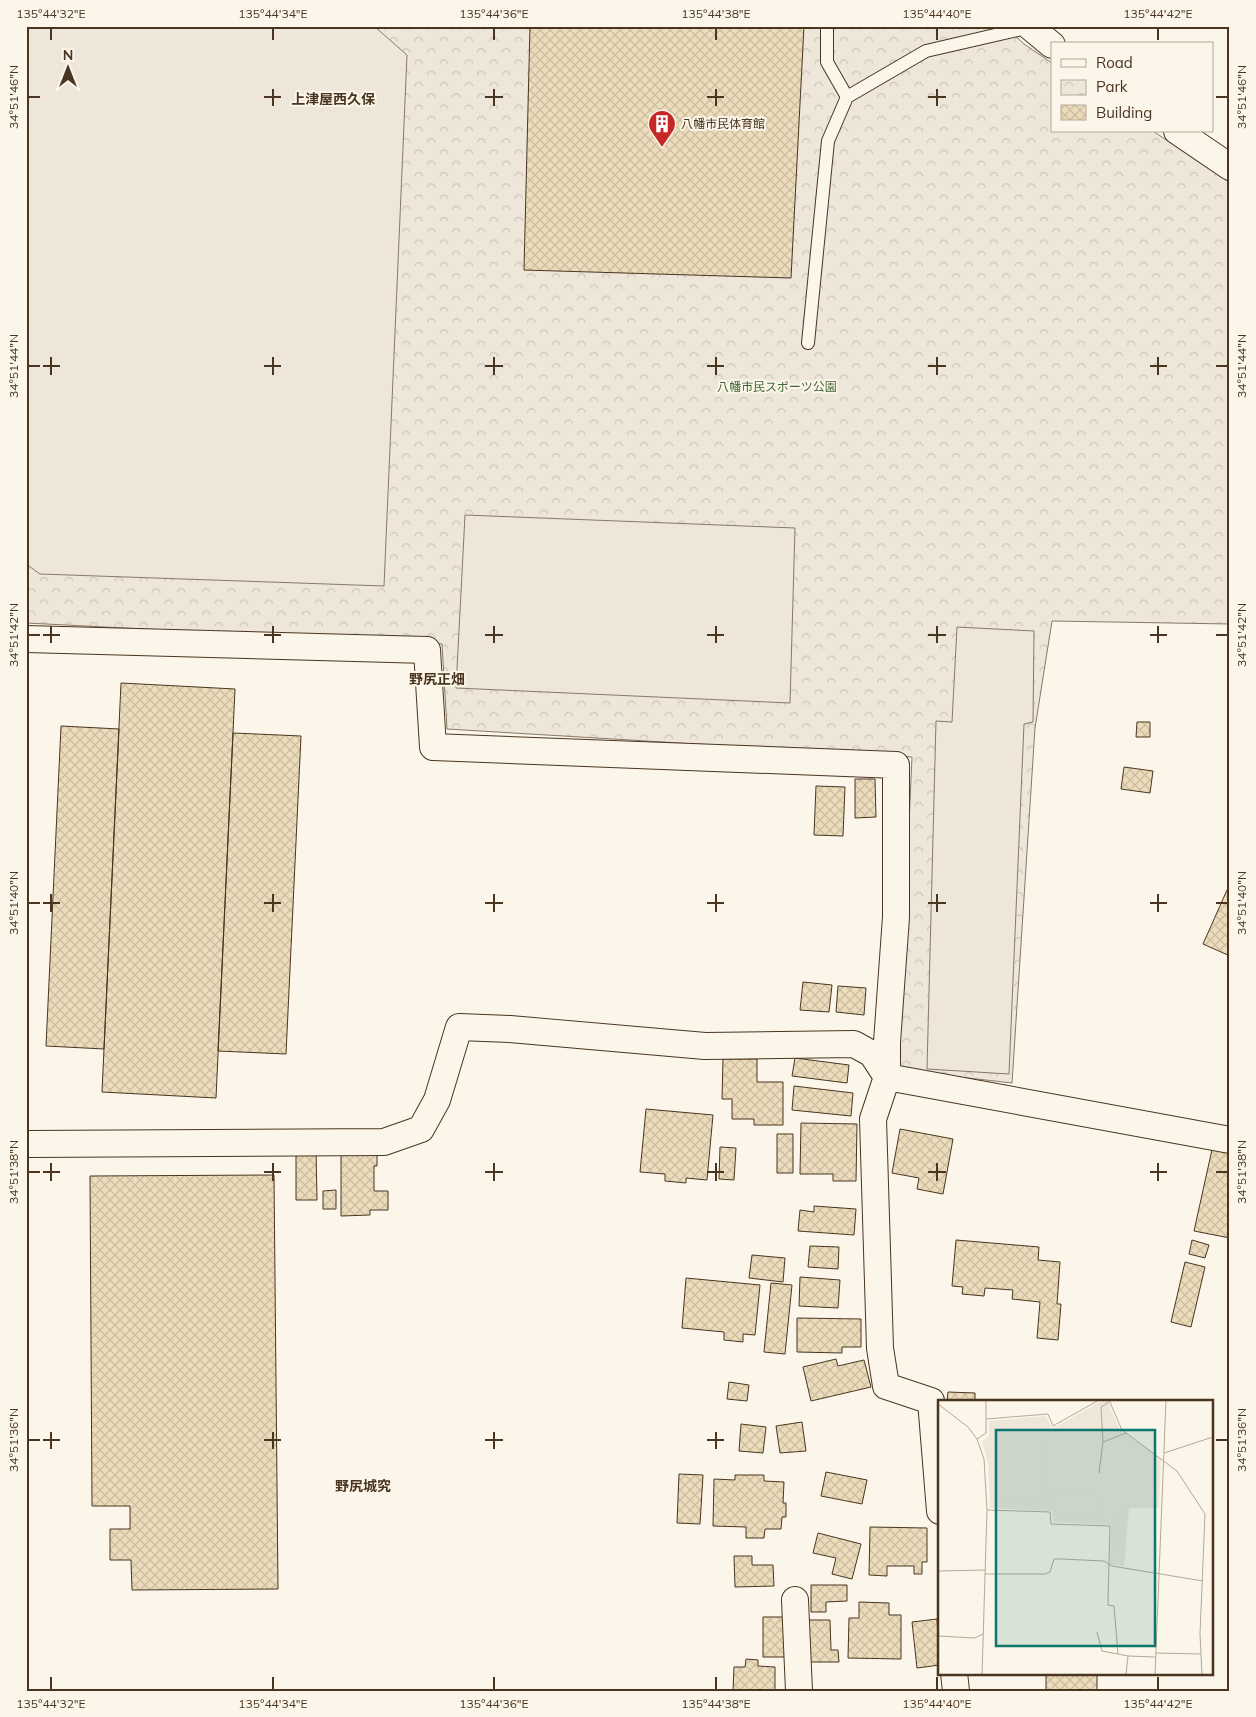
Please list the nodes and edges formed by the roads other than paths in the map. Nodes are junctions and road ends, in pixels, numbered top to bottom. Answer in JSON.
{"nodes":[{"id":1,"x":827,"y":26,"type":"edge"},
{"id":2,"x":1029,"y":27,"type":"edge"},
{"id":3,"x":1051,"y":44,"type":"edge"},
{"id":4,"x":847,"y":97,"type":"junction"},
{"id":5,"x":1178,"y":132,"type":"edge"},
{"id":6,"x":1230,"y":167,"type":"edge"},
{"id":7,"x":808,"y":343,"type":"dead end"},
{"id":8,"x":26,"y":639,"type":"edge"},
{"id":9,"x":887,"y":1077,"type":"junction"},
{"id":10,"x":1230,"y":1140,"type":"edge"},
{"id":11,"x":26,"y":1144,"type":"edge"},
{"id":12,"x":938,"y":1487,"type":"edge"},
{"id":13,"x":795,"y":1600,"type":"dead end"},
{"id":14,"x":954,"y":1674,"type":"edge"},
{"id":15,"x":800,"y":1691,"type":"edge"},
{"id":16,"x":956,"y":1691,"type":"edge"}],
"edges":[{"from":1,"to":4,"type":"lane"},
{"from":2,"to":3,"type":"street"},
{"from":2,"to":4,"type":"lane"},
{"from":4,"to":7,"type":"lane"},
{"from":5,"to":6,"type":"street"},
{"from":8,"to":9,"type":"street"},
{"from":9,"to":10,"type":"street"},
{"from":9,"to":11,"type":"street"},
{"from":9,"to":12,"type":"street"},
{"from":13,"to":15,"type":"street"},
{"from":14,"to":16,"type":"street"}]}
